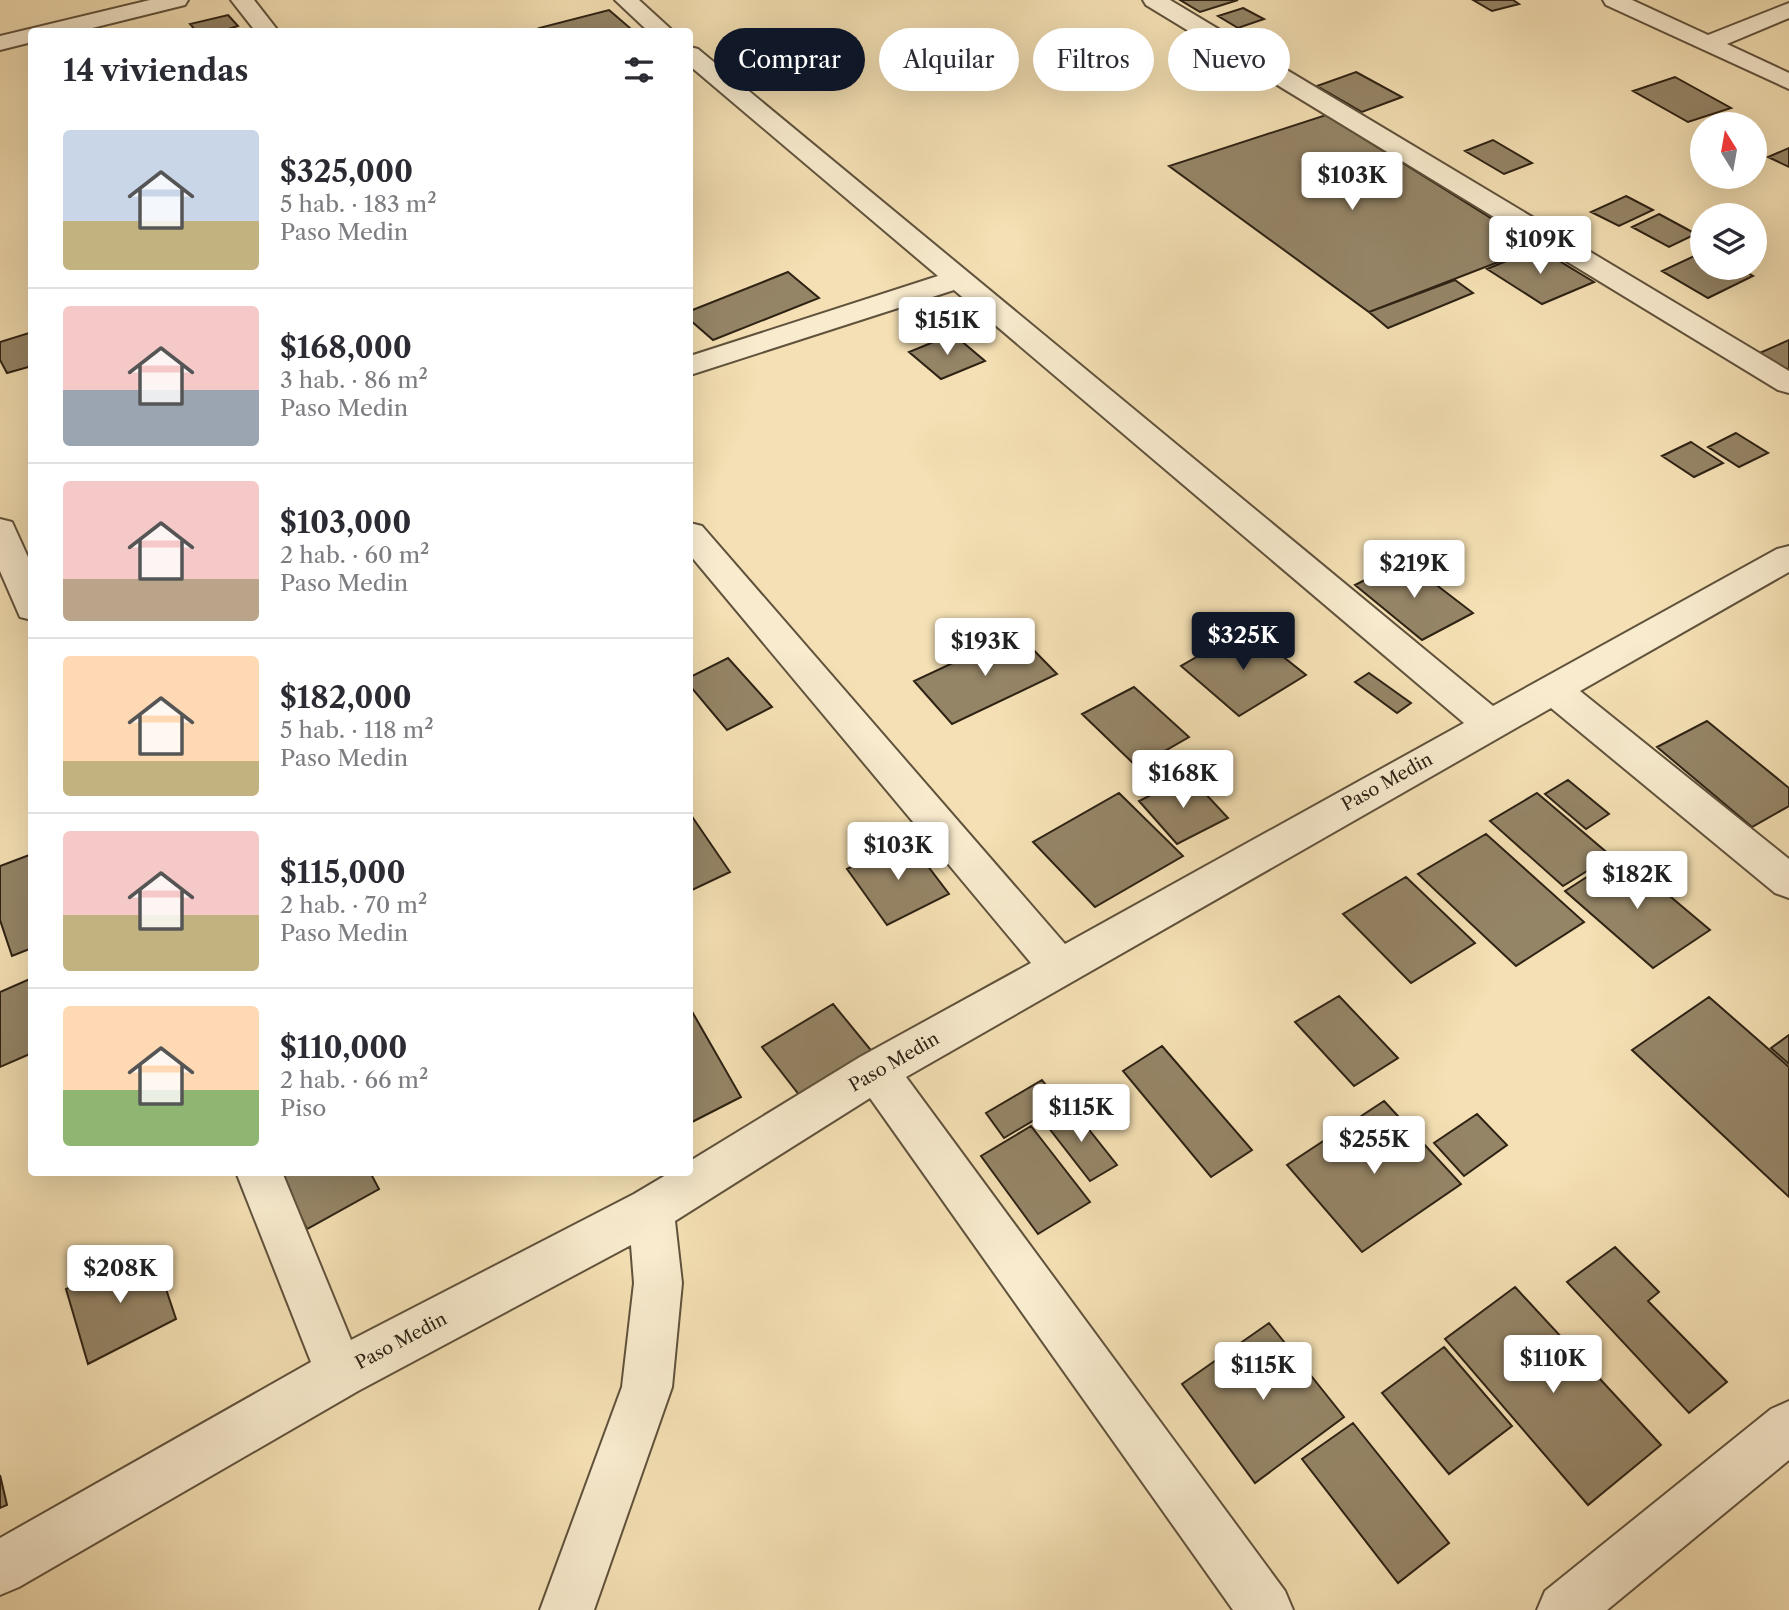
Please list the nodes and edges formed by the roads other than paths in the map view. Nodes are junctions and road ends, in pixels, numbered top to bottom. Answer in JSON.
{"nodes":[{"id":1,"x":177,"y":0,"type":"edge"},
{"id":2,"x":242,"y":0,"type":"edge"},
{"id":3,"x":626,"y":0,"type":"edge"},
{"id":4,"x":1154,"y":0,"type":"edge"},
{"id":5,"x":1614,"y":0,"type":"edge"},
{"id":6,"x":1789,"y":10,"type":"edge"},
{"id":7,"x":62,"y":28,"type":"edge"},
{"id":8,"x":265,"y":28,"type":"edge"},
{"id":9,"x":658,"y":28,"type":"edge"},
{"id":10,"x":28,"y":36,"type":"edge"},
{"id":11,"x":0,"y":43,"type":"edge"},
{"id":12,"x":1707,"y":44,"type":"junction"},
{"id":13,"x":693,"y":57,"type":"edge"},
{"id":14,"x":1789,"y":82,"type":"edge"},
{"id":15,"x":958,"y":279,"type":"junction"},
{"id":16,"x":693,"y":365,"type":"edge"},
{"id":17,"x":1789,"y":384,"type":"edge"},
{"id":18,"x":0,"y":530,"type":"edge"},
{"id":19,"x":693,"y":538,"type":"edge"},
{"id":20,"x":1789,"y":557,"type":"edge"},
{"id":21,"x":28,"y":598,"type":"edge"},
{"id":22,"x":1552,"y":689,"type":"junction"},
{"id":23,"x":1490,"y":724,"type":"junction"},
{"id":24,"x":1789,"y":882,"type":"edge"},
{"id":25,"x":1060,"y":967,"type":"junction"},
{"id":26,"x":876,"y":1071,"type":"junction"},
{"id":27,"x":261,"y":1176,"type":"edge"},
{"id":28,"x":650,"y":1210,"type":"junction"},
{"id":29,"x":340,"y":1373,"type":"junction"},
{"id":30,"x":1789,"y":1427,"type":"edge"},
{"id":31,"x":0,"y":1568,"type":"edge"},
{"id":32,"x":567,"y":1610,"type":"edge"},
{"id":33,"x":1266,"y":1610,"type":"edge"},
{"id":34,"x":1564,"y":1610,"type":"edge"}],
"edges":[{"from":1,"to":7,"type":"street"},
{"from":2,"to":8,"type":"street"},
{"from":3,"to":9,"type":"street"},
{"from":4,"to":17,"type":"street"},
{"from":5,"to":12,"type":"street"},
{"from":6,"to":12,"type":"street"},
{"from":10,"to":11,"type":"street"},
{"from":12,"to":14,"type":"street"},
{"from":13,"to":15,"type":"street"},
{"from":15,"to":16,"type":"street"},
{"from":15,"to":23,"type":"street"},
{"from":18,"to":21,"type":"street"},
{"from":19,"to":25,"type":"street"},
{"from":20,"to":22,"type":"street","name":"Paso Medin"},
{"from":22,"to":23,"type":"street","name":"Paso Medin"},
{"from":22,"to":24,"type":"street"},
{"from":23,"to":25,"type":"street","name":"Paso Medin"},
{"from":25,"to":26,"type":"street","name":"Paso Medin"},
{"from":26,"to":28,"type":"street","name":"Paso Medin"},
{"from":26,"to":33,"type":"street"},
{"from":27,"to":29,"type":"street"},
{"from":28,"to":29,"type":"street","name":"Paso Medin"},
{"from":28,"to":32,"type":"street"},
{"from":29,"to":31,"type":"street","name":"Paso Medin"},
{"from":30,"to":34,"type":"street"}]}
